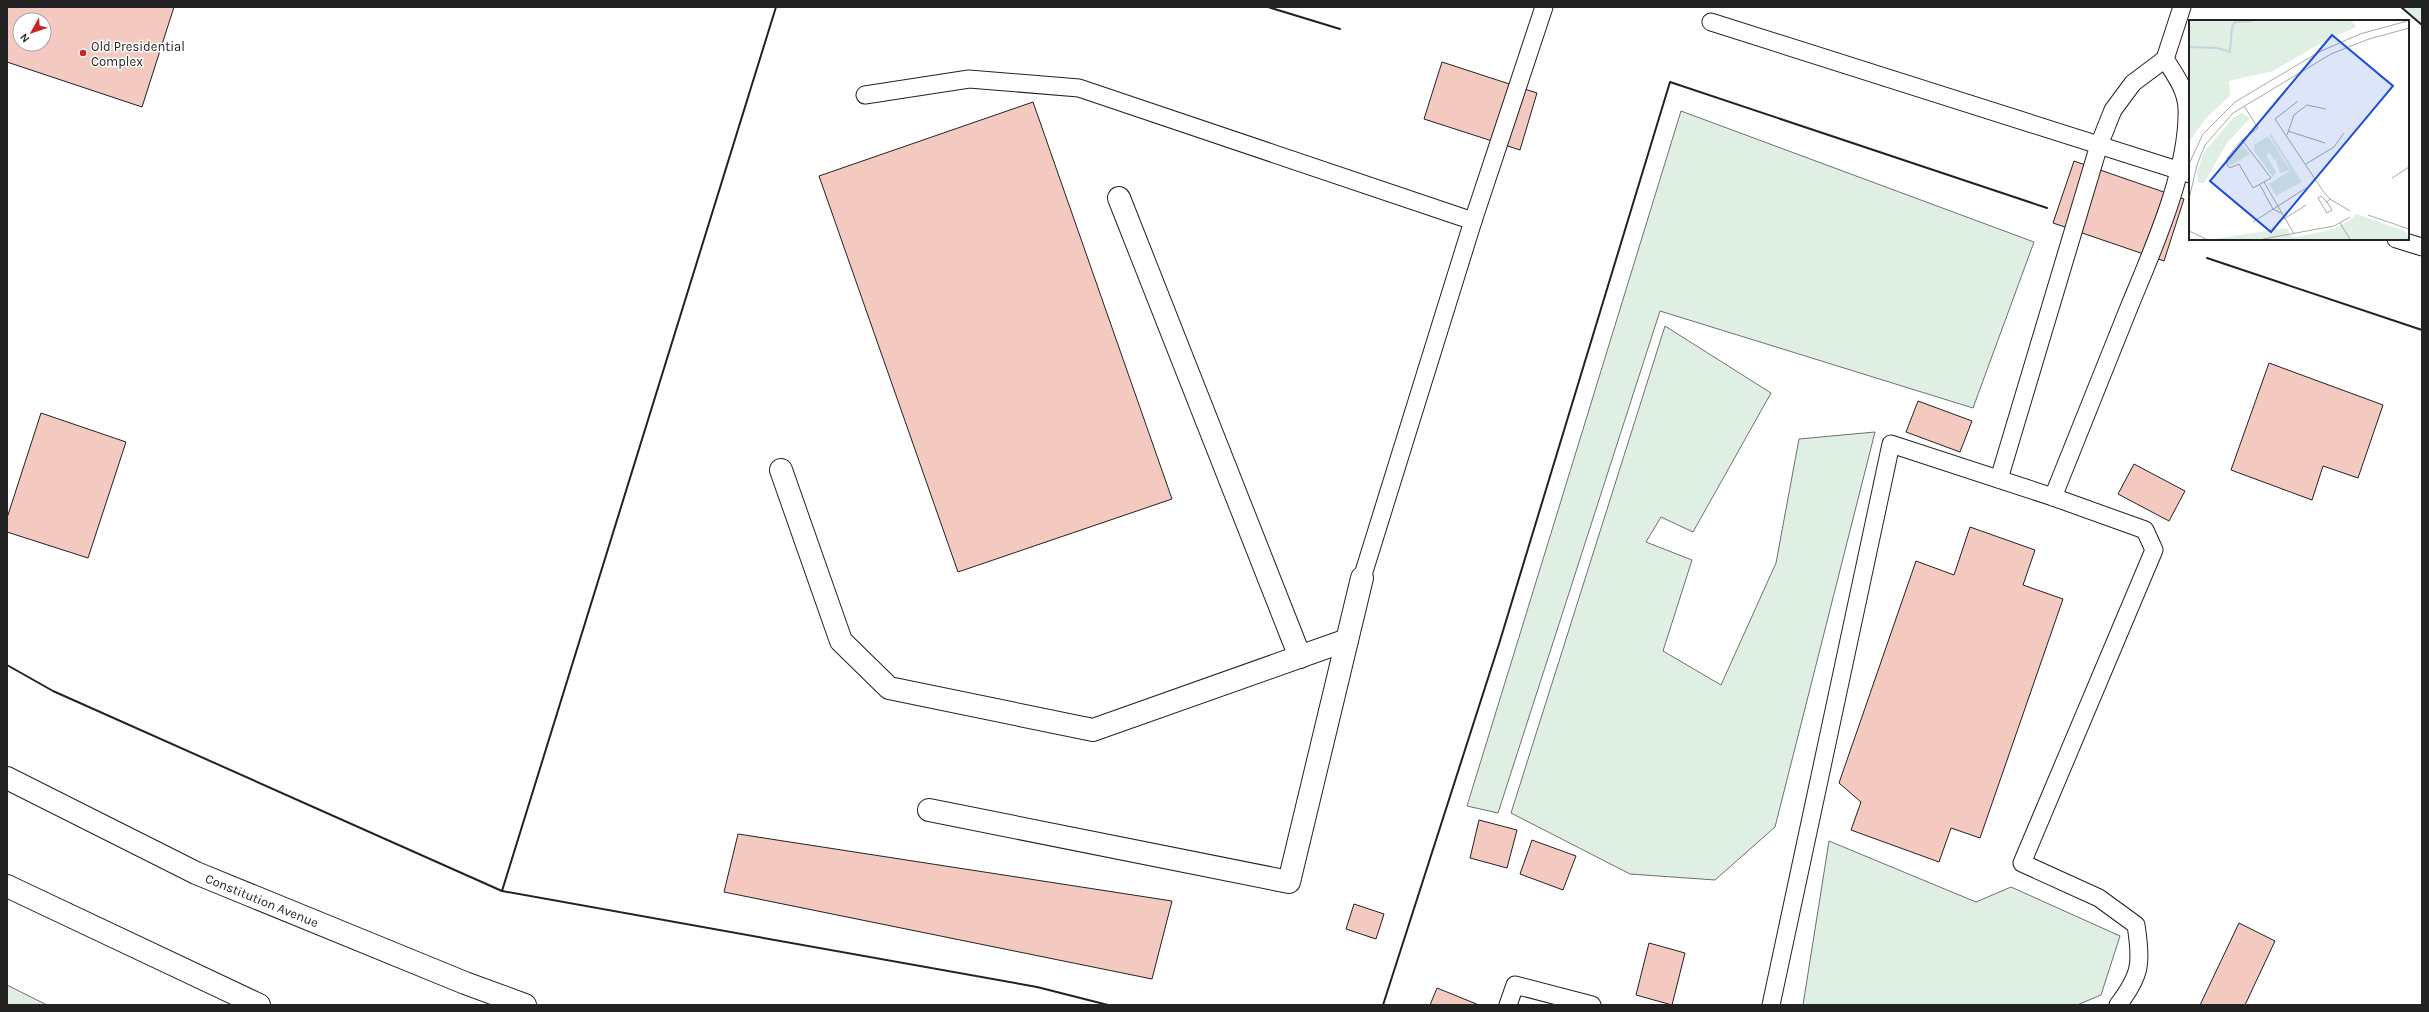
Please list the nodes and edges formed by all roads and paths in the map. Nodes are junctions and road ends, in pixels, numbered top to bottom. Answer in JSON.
{"nodes":[{"id":1,"x":1544,"y":7,"type":"edge"},
{"id":2,"x":2182,"y":7,"type":"edge"},
{"id":3,"x":1711,"y":22,"type":"dead end"},
{"id":4,"x":2165,"y":60,"type":"junction"},
{"id":5,"x":865,"y":95,"type":"dead end"},
{"id":6,"x":2099,"y":145,"type":"junction"},
{"id":7,"x":2184,"y":172,"type":"edge"},
{"id":8,"x":1119,"y":198,"type":"dead end"},
{"id":9,"x":1473,"y":221,"type":"junction"},
{"id":10,"x":2399,"y":240,"type":"edge"},
{"id":11,"x":2422,"y":247,"type":"edge"},
{"id":12,"x":781,"y":470,"type":"dead end"},
{"id":13,"x":1999,"y":479,"type":"junction"},
{"id":14,"x":2053,"y":497,"type":"junction"},
{"id":15,"x":1362,"y":578,"type":"joint"},
{"id":16,"x":1347,"y":640,"type":"junction"},
{"id":17,"x":1300,"y":657,"type":"junction"},
{"id":18,"x":7,"y":778,"type":"edge"},
{"id":19,"x":929,"y":810,"type":"dead end"},
{"id":20,"x":7,"y":886,"type":"edge"},
{"id":21,"x":259,"y":1005,"type":"edge"},
{"id":22,"x":525,"y":1005,"type":"edge"},
{"id":23,"x":1508,"y":1005,"type":"edge"},
{"id":24,"x":1592,"y":1005,"type":"edge"},
{"id":25,"x":1771,"y":1005,"type":"edge"},
{"id":26,"x":2118,"y":1005,"type":"edge"}],
"edges":[{"from":1,"to":9,"type":"lane"},
{"from":2,"to":4,"type":"lane"},
{"from":3,"to":6,"type":"lane"},
{"from":4,"to":6,"type":"lane"},
{"from":4,"to":7,"type":"lane"},
{"from":5,"to":9,"type":"lane"},
{"from":6,"to":7,"type":"lane"},
{"from":6,"to":13,"type":"lane"},
{"from":7,"to":14,"type":"lane"},
{"from":8,"to":17,"type":"street"},
{"from":9,"to":15,"type":"lane"},
{"from":10,"to":11,"type":"lane"},
{"from":12,"to":17,"type":"street"},
{"from":13,"to":14,"type":"lane"},
{"from":13,"to":25,"type":"lane"},
{"from":14,"to":26,"type":"lane"},
{"from":15,"to":16,"type":"street"},
{"from":16,"to":17,"type":"street"},
{"from":16,"to":19,"type":"street"},
{"from":18,"to":22,"type":"street","name":"Constitution Avenue"},
{"from":20,"to":21,"type":"street"},
{"from":23,"to":24,"type":"lane"}]}
